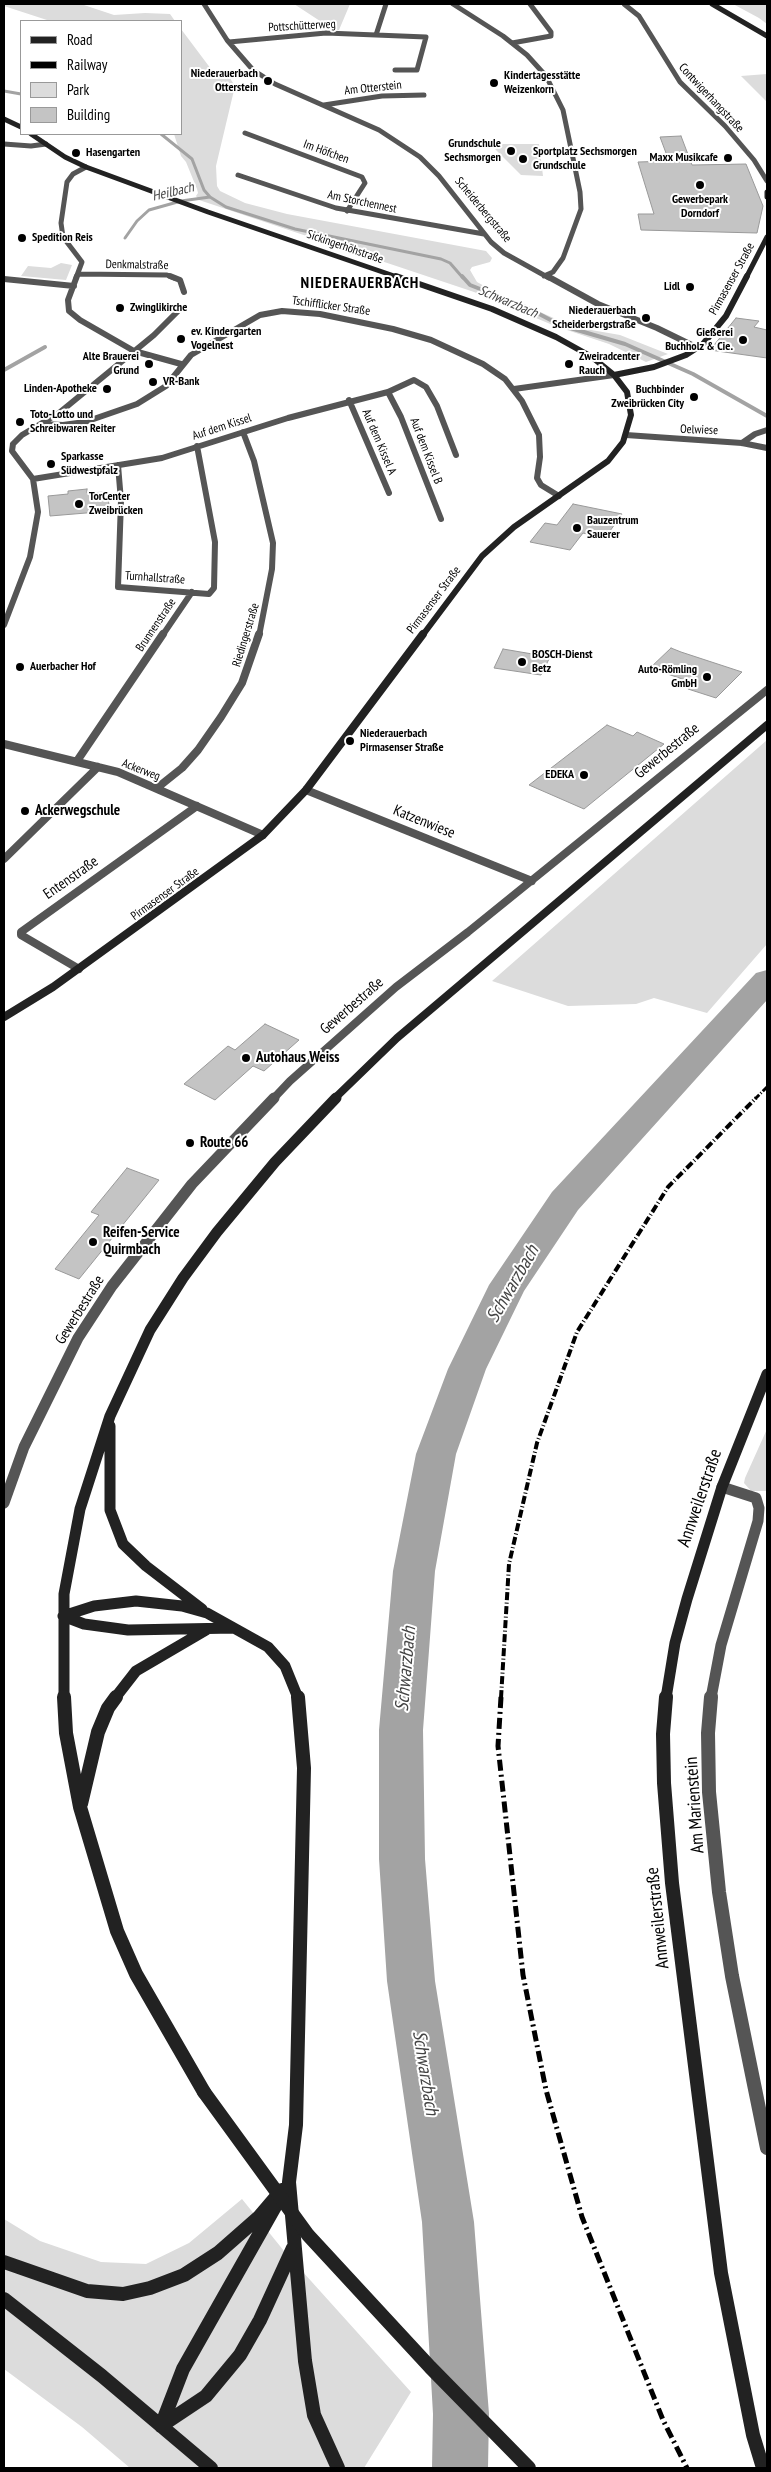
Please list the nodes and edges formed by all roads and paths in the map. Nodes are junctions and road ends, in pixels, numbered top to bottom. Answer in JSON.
{"nodes":[{"id":1,"x":204,"y":4,"type":"edge"},
{"id":2,"x":386,"y":4,"type":"edge"},
{"id":3,"x":453,"y":4,"type":"edge"},
{"id":4,"x":530,"y":4,"type":"edge"},
{"id":5,"x":624,"y":4,"type":"edge"},
{"id":6,"x":712,"y":4,"type":"edge"},
{"id":7,"x":376,"y":35,"type":"junction"},
{"id":8,"x":767,"y":36,"type":"edge"},
{"id":9,"x":229,"y":42,"type":"junction"},
{"id":10,"x":512,"y":43,"type":"junction"},
{"id":11,"x":395,"y":70,"type":"dead end"},
{"id":12,"x":424,"y":95,"type":"dead end"},
{"id":13,"x":324,"y":105,"type":"junction"},
{"id":14,"x":4,"y":119,"type":"edge"},
{"id":15,"x":20,"y":127,"type":"edge"},
{"id":16,"x":245,"y":133,"type":"dead end"},
{"id":17,"x":32,"y":135,"type":"edge"},
{"id":18,"x":4,"y":144,"type":"edge"},
{"id":19,"x":46,"y":144,"type":"junction"},
{"id":20,"x":86,"y":167,"type":"junction"},
{"id":21,"x":238,"y":175,"type":"dead end"},
{"id":22,"x":767,"y":181,"type":"edge"},
{"id":23,"x":767,"y":192,"type":"edge"},
{"id":24,"x":767,"y":197,"type":"edge"},
{"id":25,"x":347,"y":211,"type":"junction"},
{"id":26,"x":484,"y":234,"type":"junction"},
{"id":27,"x":767,"y":237,"type":"edge"},
{"id":28,"x":79,"y":274,"type":"junction"},
{"id":29,"x":544,"y":276,"type":"junction"},
{"id":30,"x":4,"y":277,"type":"edge"},
{"id":31,"x":74,"y":286,"type":"junction"},
{"id":32,"x":184,"y":292,"type":"dead end"},
{"id":33,"x":177,"y":312,"type":"dead end"},
{"id":34,"x":698,"y":348,"type":"junction"},
{"id":35,"x":134,"y":351,"type":"junction"},
{"id":36,"x":181,"y":364,"type":"junction"},
{"id":37,"x":614,"y":375,"type":"junction"},
{"id":38,"x":514,"y":389,"type":"junction"},
{"id":39,"x":388,"y":392,"type":"junction"},
{"id":40,"x":349,"y":400,"type":"junction"},
{"id":41,"x":44,"y":424,"type":"junction"},
{"id":42,"x":767,"y":430,"type":"edge"},
{"id":43,"x":243,"y":432,"type":"junction"},
{"id":44,"x":626,"y":435,"type":"junction"},
{"id":45,"x":742,"y":443,"type":"junction"},
{"id":46,"x":4,"y":444,"type":"edge"},
{"id":47,"x":13,"y":444,"type":"junction"},
{"id":48,"x":197,"y":446,"type":"junction"},
{"id":49,"x":767,"y":448,"type":"edge"},
{"id":50,"x":456,"y":455,"type":"dead end"},
{"id":51,"x":118,"y":465,"type":"junction"},
{"id":52,"x":33,"y":479,"type":"junction"},
{"id":53,"x":389,"y":492,"type":"dead end"},
{"id":54,"x":559,"y":496,"type":"junction"},
{"id":55,"x":441,"y":520,"type":"dead end"},
{"id":56,"x":192,"y":592,"type":"junction"},
{"id":57,"x":4,"y":625,"type":"edge"},
{"id":58,"x":767,"y":690,"type":"edge"},
{"id":59,"x":767,"y":725,"type":"edge"},
{"id":60,"x":4,"y":744,"type":"edge"},
{"id":61,"x":77,"y":761,"type":"junction"},
{"id":62,"x":98,"y":767,"type":"junction"},
{"id":63,"x":158,"y":788,"type":"junction"},
{"id":64,"x":306,"y":790,"type":"junction"},
{"id":65,"x":198,"y":806,"type":"junction"},
{"id":66,"x":263,"y":835,"type":"junction"},
{"id":67,"x":4,"y":859,"type":"edge"},
{"id":68,"x":532,"y":881,"type":"junction"},
{"id":69,"x":79,"y":969,"type":"junction"},
{"id":70,"x":4,"y":1017,"type":"edge"},
{"id":71,"x":767,"y":1374,"type":"edge"},
{"id":72,"x":110,"y":1416,"type":"junction"},
{"id":73,"x":722,"y":1488,"type":"junction"},
{"id":74,"x":762,"y":1498,"type":"edge"},
{"id":75,"x":4,"y":1503,"type":"edge"},
{"id":76,"x":207,"y":1612,"type":"junction"},
{"id":77,"x":64,"y":1616,"type":"junction"},
{"id":78,"x":235,"y":1628,"type":"junction"},
{"id":79,"x":206,"y":1630,"type":"junction"},
{"id":80,"x":80,"y":1807,"type":"junction"},
{"id":81,"x":767,"y":2148,"type":"edge"},
{"id":82,"x":289,"y":2182,"type":"junction"},
{"id":83,"x":294,"y":2245,"type":"junction"},
{"id":84,"x":4,"y":2262,"type":"edge"},
{"id":85,"x":4,"y":2299,"type":"edge"},
{"id":86,"x":161,"y":2426,"type":"junction"},
{"id":87,"x":210,"y":2468,"type":"edge"},
{"id":88,"x":338,"y":2468,"type":"edge"},
{"id":89,"x":529,"y":2468,"type":"edge"},
{"id":90,"x":763,"y":2468,"type":"edge"}],
"edges":[{"from":1,"to":9,"type":"street","name":"Scheiderbergstraße"},
{"from":2,"to":7,"type":"street"},
{"from":3,"to":10,"type":"street"},
{"from":4,"to":10,"type":"street"},
{"from":5,"to":22,"type":"street","name":"Contwigerhangstraße"},
{"from":6,"to":8,"type":"main road"},
{"from":7,"to":9,"type":"street","name":"Pottschütterweg"},
{"from":7,"to":11,"type":"street","name":"Pottschütterweg"},
{"from":9,"to":13,"type":"street","name":"Scheiderbergstraße"},
{"from":10,"to":29,"type":"street"},
{"from":12,"to":13,"type":"street","name":"Am Otterstein"},
{"from":13,"to":26,"type":"street","name":"Scheiderbergstraße"},
{"from":14,"to":15,"type":"main road"},
{"from":16,"to":25,"type":"street","name":"Im Höfchen"},
{"from":17,"to":19,"type":"main road","name":"Sickingerhöhstraße"},
{"from":18,"to":19,"type":"street"},
{"from":19,"to":20,"type":"main road","name":"Sickingerhöhstraße"},
{"from":20,"to":28,"type":"street"},
{"from":20,"to":37,"type":"main road","name":"Sickingerhöhstraße"},
{"from":21,"to":25,"type":"street","name":"Am Storchennest"},
{"from":23,"to":24,"type":"main road"},
{"from":25,"to":26,"type":"street","name":"Am Storchennest"},
{"from":26,"to":29,"type":"street","name":"Scheiderbergstraße"},
{"from":27,"to":34,"type":"main road","name":"Pirmasenser Straße"},
{"from":28,"to":31,"type":"street"},
{"from":28,"to":32,"type":"street","name":"Denkmalstraße"},
{"from":29,"to":34,"type":"street","name":"Scheiderbergstraße"},
{"from":30,"to":31,"type":"street"},
{"from":31,"to":35,"type":"street"},
{"from":33,"to":35,"type":"street"},
{"from":34,"to":37,"type":"main road","name":"Pirmasenser Straße"},
{"from":35,"to":36,"type":"street"},
{"from":35,"to":41,"type":"street"},
{"from":36,"to":38,"type":"street","name":"Tschifflicker Straße"},
{"from":36,"to":41,"type":"street","name":"Tschifflicker Straße"},
{"from":37,"to":38,"type":"street","name":"Pirmasenser Straße"},
{"from":37,"to":44,"type":"main road","name":"Sickingerhöhstraße"},
{"from":38,"to":54,"type":"street"},
{"from":39,"to":40,"type":"street","name":"Auf dem Kissel"},
{"from":39,"to":50,"type":"street","name":"Auf dem Kissel"},
{"from":39,"to":55,"type":"street","name":"Auf dem Kissel B"},
{"from":40,"to":43,"type":"street","name":"Auf dem Kissel"},
{"from":40,"to":53,"type":"street","name":"Auf dem Kissel A"},
{"from":41,"to":47,"type":"street"},
{"from":42,"to":45,"type":"street"},
{"from":43,"to":48,"type":"street","name":"Auf dem Kissel"},
{"from":43,"to":63,"type":"street","name":"Riedingerstraße"},
{"from":44,"to":45,"type":"street","name":"Oelwiese"},
{"from":44,"to":54,"type":"main road","name":"Sickingerhöhstraße"},
{"from":45,"to":49,"type":"street"},
{"from":46,"to":47,"type":"street"},
{"from":47,"to":52,"type":"street"},
{"from":48,"to":51,"type":"street","name":"Auf dem Kissel"},
{"from":48,"to":56,"type":"street","name":"Brunnenstraße"},
{"from":51,"to":52,"type":"street","name":"Auf dem Kissel"},
{"from":51,"to":56,"type":"street","name":"Turnhallstraße"},
{"from":52,"to":57,"type":"street"},
{"from":54,"to":64,"type":"main road","name":"Pirmasenser Straße"},
{"from":56,"to":61,"type":"street","name":"Brunnenstraße"},
{"from":58,"to":68,"type":"street","name":"Gewerbestraße"},
{"from":59,"to":72,"type":"main road"},
{"from":60,"to":61,"type":"street","name":"Ackerweg"},
{"from":61,"to":62,"type":"street","name":"Ackerweg"},
{"from":62,"to":63,"type":"street","name":"Ackerweg"},
{"from":62,"to":67,"type":"street"},
{"from":63,"to":65,"type":"street","name":"Ackerweg"},
{"from":64,"to":66,"type":"main road","name":"Pirmasenser Straße"},
{"from":64,"to":68,"type":"street","name":"Katzenwiese"},
{"from":65,"to":66,"type":"street","name":"Ackerweg"},
{"from":65,"to":69,"type":"street","name":"Entenstraße"},
{"from":66,"to":69,"type":"main road","name":"Pirmasenser Straße"},
{"from":68,"to":75,"type":"street","name":"Gewerbestraße"},
{"from":69,"to":70,"type":"main road","name":"Pirmasenser Straße"},
{"from":71,"to":73,"type":"main road","name":"Annweilerstraße"},
{"from":72,"to":76,"type":"main road"},
{"from":72,"to":77,"type":"main road"},
{"from":73,"to":74,"type":"street","name":"Am Marienstein"},
{"from":73,"to":90,"type":"main road","name":"Annweilerstraße"},
{"from":74,"to":81,"type":"street","name":"Am Marienstein"},
{"from":76,"to":77,"type":"main road"},
{"from":76,"to":78,"type":"main road"},
{"from":77,"to":79,"type":"main road"},
{"from":77,"to":80,"type":"main road"},
{"from":78,"to":79,"type":"main road"},
{"from":78,"to":82,"type":"main road"},
{"from":79,"to":80,"type":"main road"},
{"from":80,"to":89,"type":"main road","bridge":true},
{"from":82,"to":83,"type":"main road"},
{"from":82,"to":84,"type":"main road"},
{"from":82,"to":86,"type":"main road"},
{"from":83,"to":86,"type":"main road"},
{"from":83,"to":88,"type":"main road"},
{"from":85,"to":86,"type":"main road"},
{"from":86,"to":87,"type":"main road"}]}
